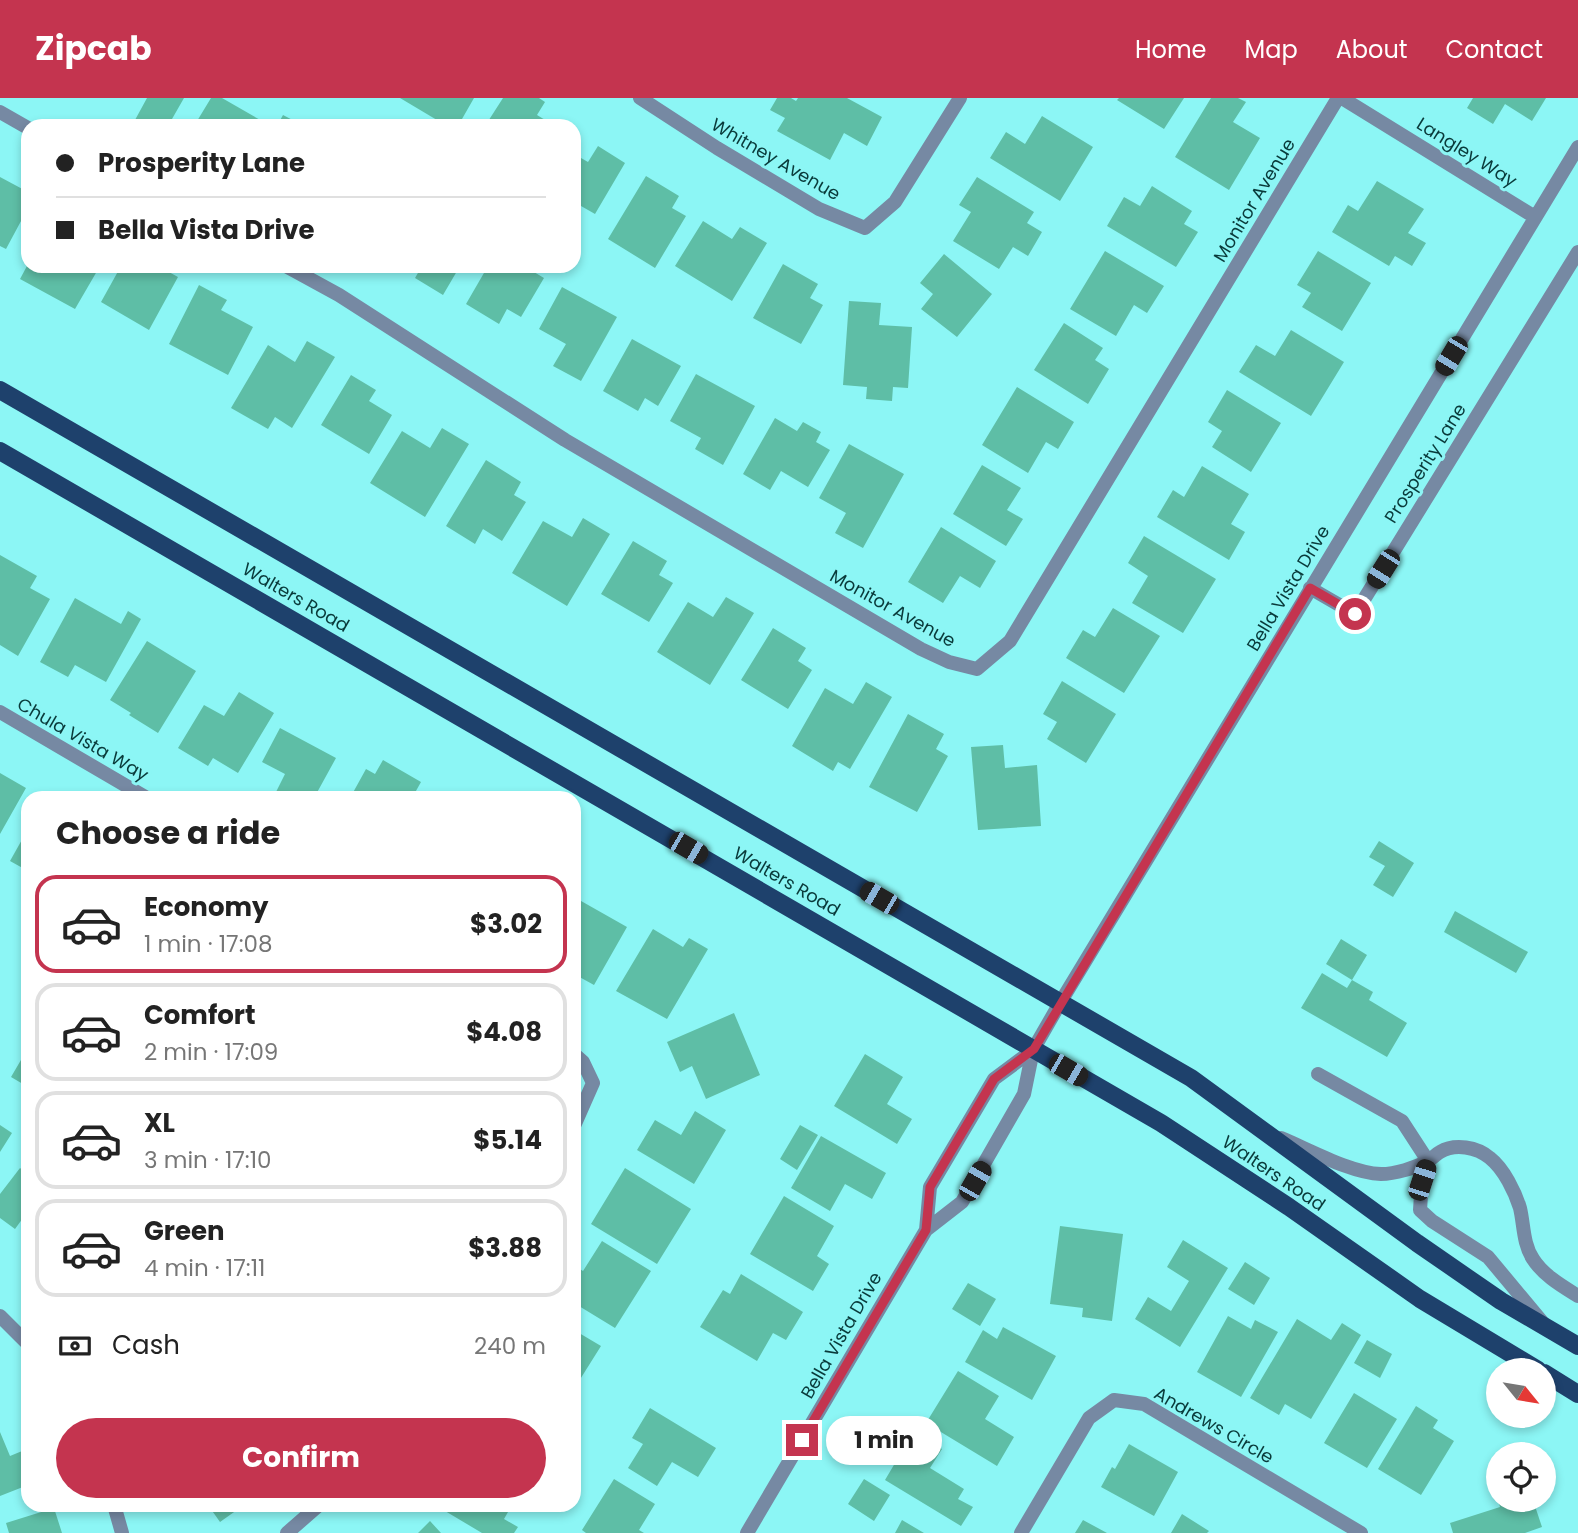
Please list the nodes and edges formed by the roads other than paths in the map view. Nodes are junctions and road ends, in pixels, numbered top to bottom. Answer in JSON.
{"nodes":[{"id":1,"x":640,"y":98,"type":"edge"},
{"id":2,"x":960,"y":98,"type":"edge"},
{"id":3,"x":1340,"y":98,"type":"edge"},
{"id":4,"x":0,"y":112,"type":"edge"},
{"id":5,"x":21,"y":124,"type":"edge"},
{"id":6,"x":1578,"y":147,"type":"edge"},
{"id":7,"x":1535,"y":217,"type":"junction"},
{"id":8,"x":1578,"y":252,"type":"edge"},
{"id":9,"x":298,"y":273,"type":"edge"},
{"id":10,"x":0,"y":390,"type":"edge"},
{"id":11,"x":0,"y":451,"type":"edge"},
{"id":12,"x":1310,"y":588,"type":"junction"},
{"id":13,"x":0,"y":712,"type":"edge"},
{"id":14,"x":134,"y":791,"type":"edge"},
{"id":15,"x":1060,"y":1003,"type":"junction"},
{"id":16,"x":1034,"y":1049,"type":"junction"},
{"id":17,"x":581,"y":1060,"type":"edge"},
{"id":18,"x":1318,"y":1074,"type":"dead end"},
{"id":19,"x":581,"y":1110,"type":"edge"},
{"id":20,"x":1271,"y":1134,"type":"junction"},
{"id":21,"x":1428,"y":1161,"type":"junction"},
{"id":22,"x":926,"y":1230,"type":"junction"},
{"id":23,"x":1578,"y":1296,"type":"edge"},
{"id":24,"x":0,"y":1316,"type":"edge"},
{"id":25,"x":1548,"y":1328,"type":"junction"},
{"id":26,"x":21,"y":1337,"type":"edge"},
{"id":27,"x":1578,"y":1346,"type":"edge"},
{"id":28,"x":1518,"y":1358,"type":"edge"},
{"id":29,"x":1556,"y":1380,"type":"edge"},
{"id":30,"x":1578,"y":1394,"type":"edge"},
{"id":31,"x":116,"y":1512,"type":"edge"},
{"id":32,"x":311,"y":1512,"type":"edge"},
{"id":33,"x":122,"y":1533,"type":"edge"},
{"id":34,"x":287,"y":1533,"type":"edge"},
{"id":35,"x":747,"y":1533,"type":"edge"},
{"id":36,"x":1021,"y":1533,"type":"edge"},
{"id":37,"x":1361,"y":1533,"type":"edge"}],
"edges":[{"from":1,"to":2,"type":"street","name":"Whitney Avenue"},
{"from":3,"to":7,"type":"street","name":"Langley Way"},
{"from":3,"to":9,"type":"street","name":"Monitor Avenue"},
{"from":4,"to":5,"type":"street"},
{"from":6,"to":7,"type":"street","name":"Bella Vista Drive"},
{"from":7,"to":12,"type":"street","name":"Bella Vista Drive"},
{"from":8,"to":12,"type":"street","name":"Prosperity Lane"},
{"from":10,"to":15,"type":"main road","name":"Walters Road"},
{"from":11,"to":16,"type":"main road","name":"Walters Road"},
{"from":12,"to":15,"type":"street","name":"Bella Vista Drive"},
{"from":13,"to":14,"type":"street","name":"Chula Vista Way"},
{"from":15,"to":16,"type":"street","name":"Bella Vista Drive"},
{"from":15,"to":20,"type":"main road","name":"Walters Road"},
{"from":16,"to":22,"type":"street","name":"Bella Vista Drive"},
{"from":16,"to":22,"type":"street","name":"Bella Vista Drive"},
{"from":16,"to":28,"type":"main road","name":"Walters Road"},
{"from":17,"to":19,"type":"street"},
{"from":18,"to":21,"type":"street"},
{"from":20,"to":21,"type":"street","name":"Walters Road"},
{"from":20,"to":25,"type":"main road","name":"Walters Road"},
{"from":21,"to":23,"type":"street","name":"Walters Road"},
{"from":21,"to":25,"type":"street","name":"Walters Road"},
{"from":22,"to":35,"type":"street","name":"Bella Vista Drive"},
{"from":24,"to":26,"type":"street"},
{"from":25,"to":27,"type":"main road","name":"Walters Road"},
{"from":29,"to":30,"type":"main road"},
{"from":31,"to":33,"type":"street"},
{"from":32,"to":34,"type":"street"},
{"from":36,"to":37,"type":"street","name":"Andrews Circle"}]}
